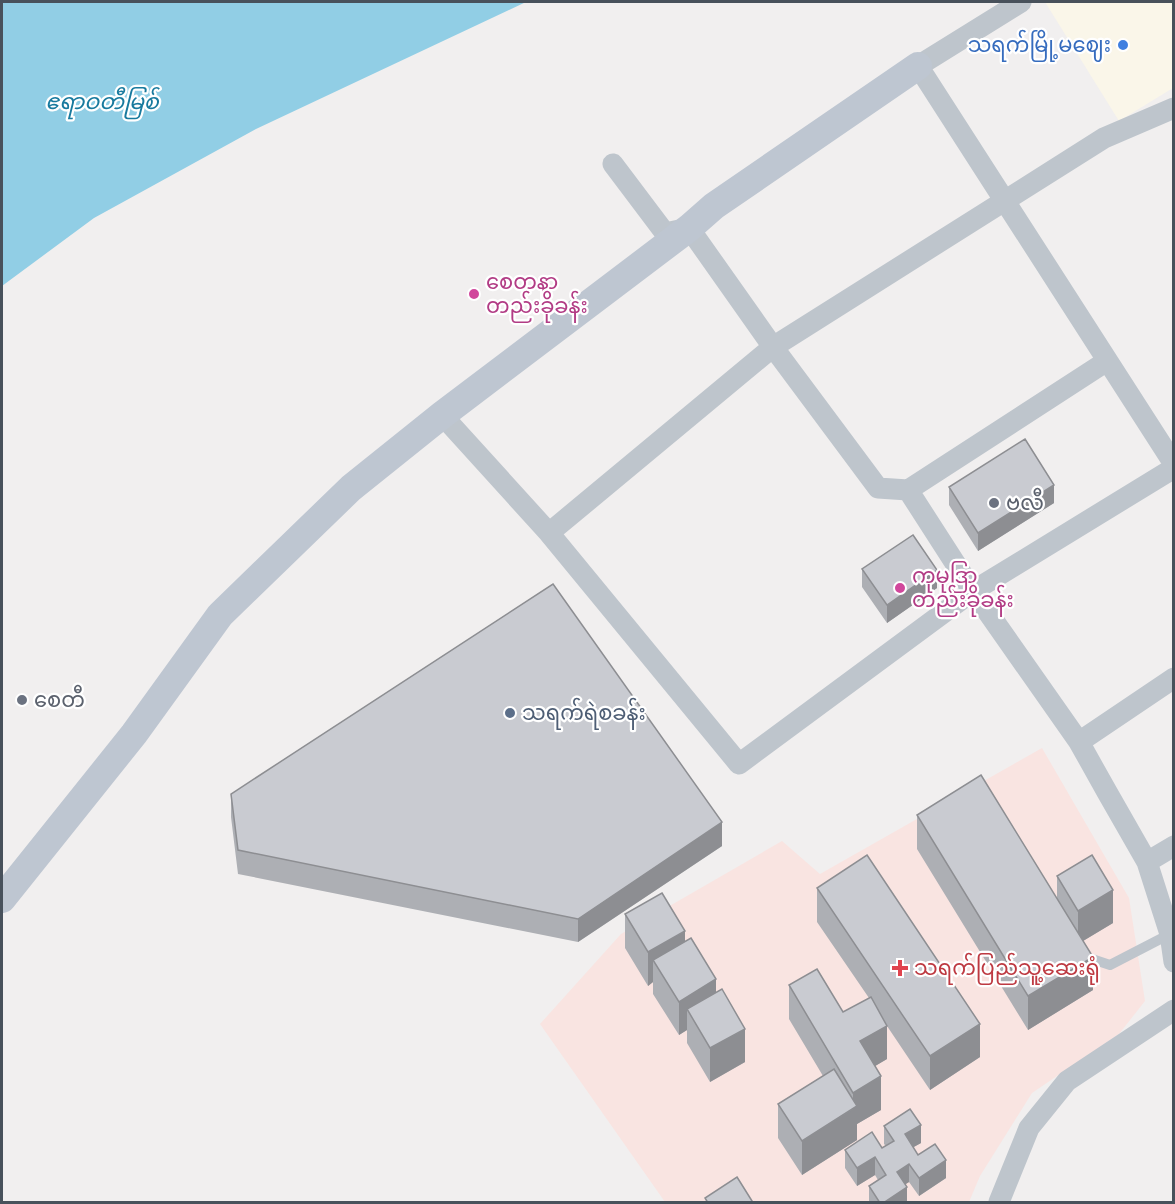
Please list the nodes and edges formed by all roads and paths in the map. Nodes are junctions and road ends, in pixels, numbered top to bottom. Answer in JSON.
{"nodes":[{"id":1,"x":1021,"y":2,"type":"edge"},
{"id":2,"x":918,"y":66,"type":"junction"},
{"id":3,"x":1173,"y":108,"type":"edge"},
{"id":4,"x":613,"y":164,"type":"dead end"},
{"id":5,"x":1004,"y":202,"type":"junction"},
{"id":6,"x":689,"y":228,"type":"junction"},
{"id":7,"x":772,"y":347,"type":"junction"},
{"id":8,"x":1107,"y":361,"type":"junction"},
{"id":9,"x":442,"y":415,"type":"junction"},
{"id":10,"x":1173,"y":466,"type":"edge"},
{"id":11,"x":908,"y":490,"type":"junction"},
{"id":12,"x":549,"y":533,"type":"junction"},
{"id":13,"x":972,"y":591,"type":"junction"},
{"id":14,"x":1173,"y":678,"type":"edge"},
{"id":15,"x":1079,"y":741,"type":"junction"},
{"id":16,"x":1173,"y":846,"type":"edge"},
{"id":17,"x":1147,"y":862,"type":"junction"},
{"id":18,"x":2,"y":899,"type":"edge"},
{"id":19,"x":1170,"y":934,"type":"junction"},
{"id":20,"x":1071,"y":943,"type":"edge"},
{"id":21,"x":1173,"y":962,"type":"edge"},
{"id":22,"x":1173,"y":1010,"type":"edge"},
{"id":23,"x":999,"y":1203,"type":"edge"}],
"edges":[{"from":1,"to":2,"type":"street"},
{"from":2,"to":5,"type":"street"},
{"from":2,"to":6,"type":"main road"},
{"from":3,"to":5,"type":"street"},
{"from":4,"to":6,"type":"street"},
{"from":5,"to":7,"type":"street"},
{"from":5,"to":8,"type":"street"},
{"from":6,"to":7,"type":"street"},
{"from":6,"to":9,"type":"main road"},
{"from":7,"to":11,"type":"street"},
{"from":7,"to":12,"type":"street"},
{"from":8,"to":10,"type":"street"},
{"from":8,"to":11,"type":"street"},
{"from":9,"to":12,"type":"street"},
{"from":9,"to":18,"type":"main road"},
{"from":10,"to":13,"type":"street"},
{"from":11,"to":13,"type":"street"},
{"from":12,"to":13,"type":"street"},
{"from":13,"to":15,"type":"street"},
{"from":14,"to":15,"type":"street"},
{"from":15,"to":17,"type":"street"},
{"from":16,"to":17,"type":"street"},
{"from":17,"to":19,"type":"street"},
{"from":19,"to":20,"type":"lane"},
{"from":19,"to":21,"type":"street"},
{"from":22,"to":23,"type":"street"}]}
